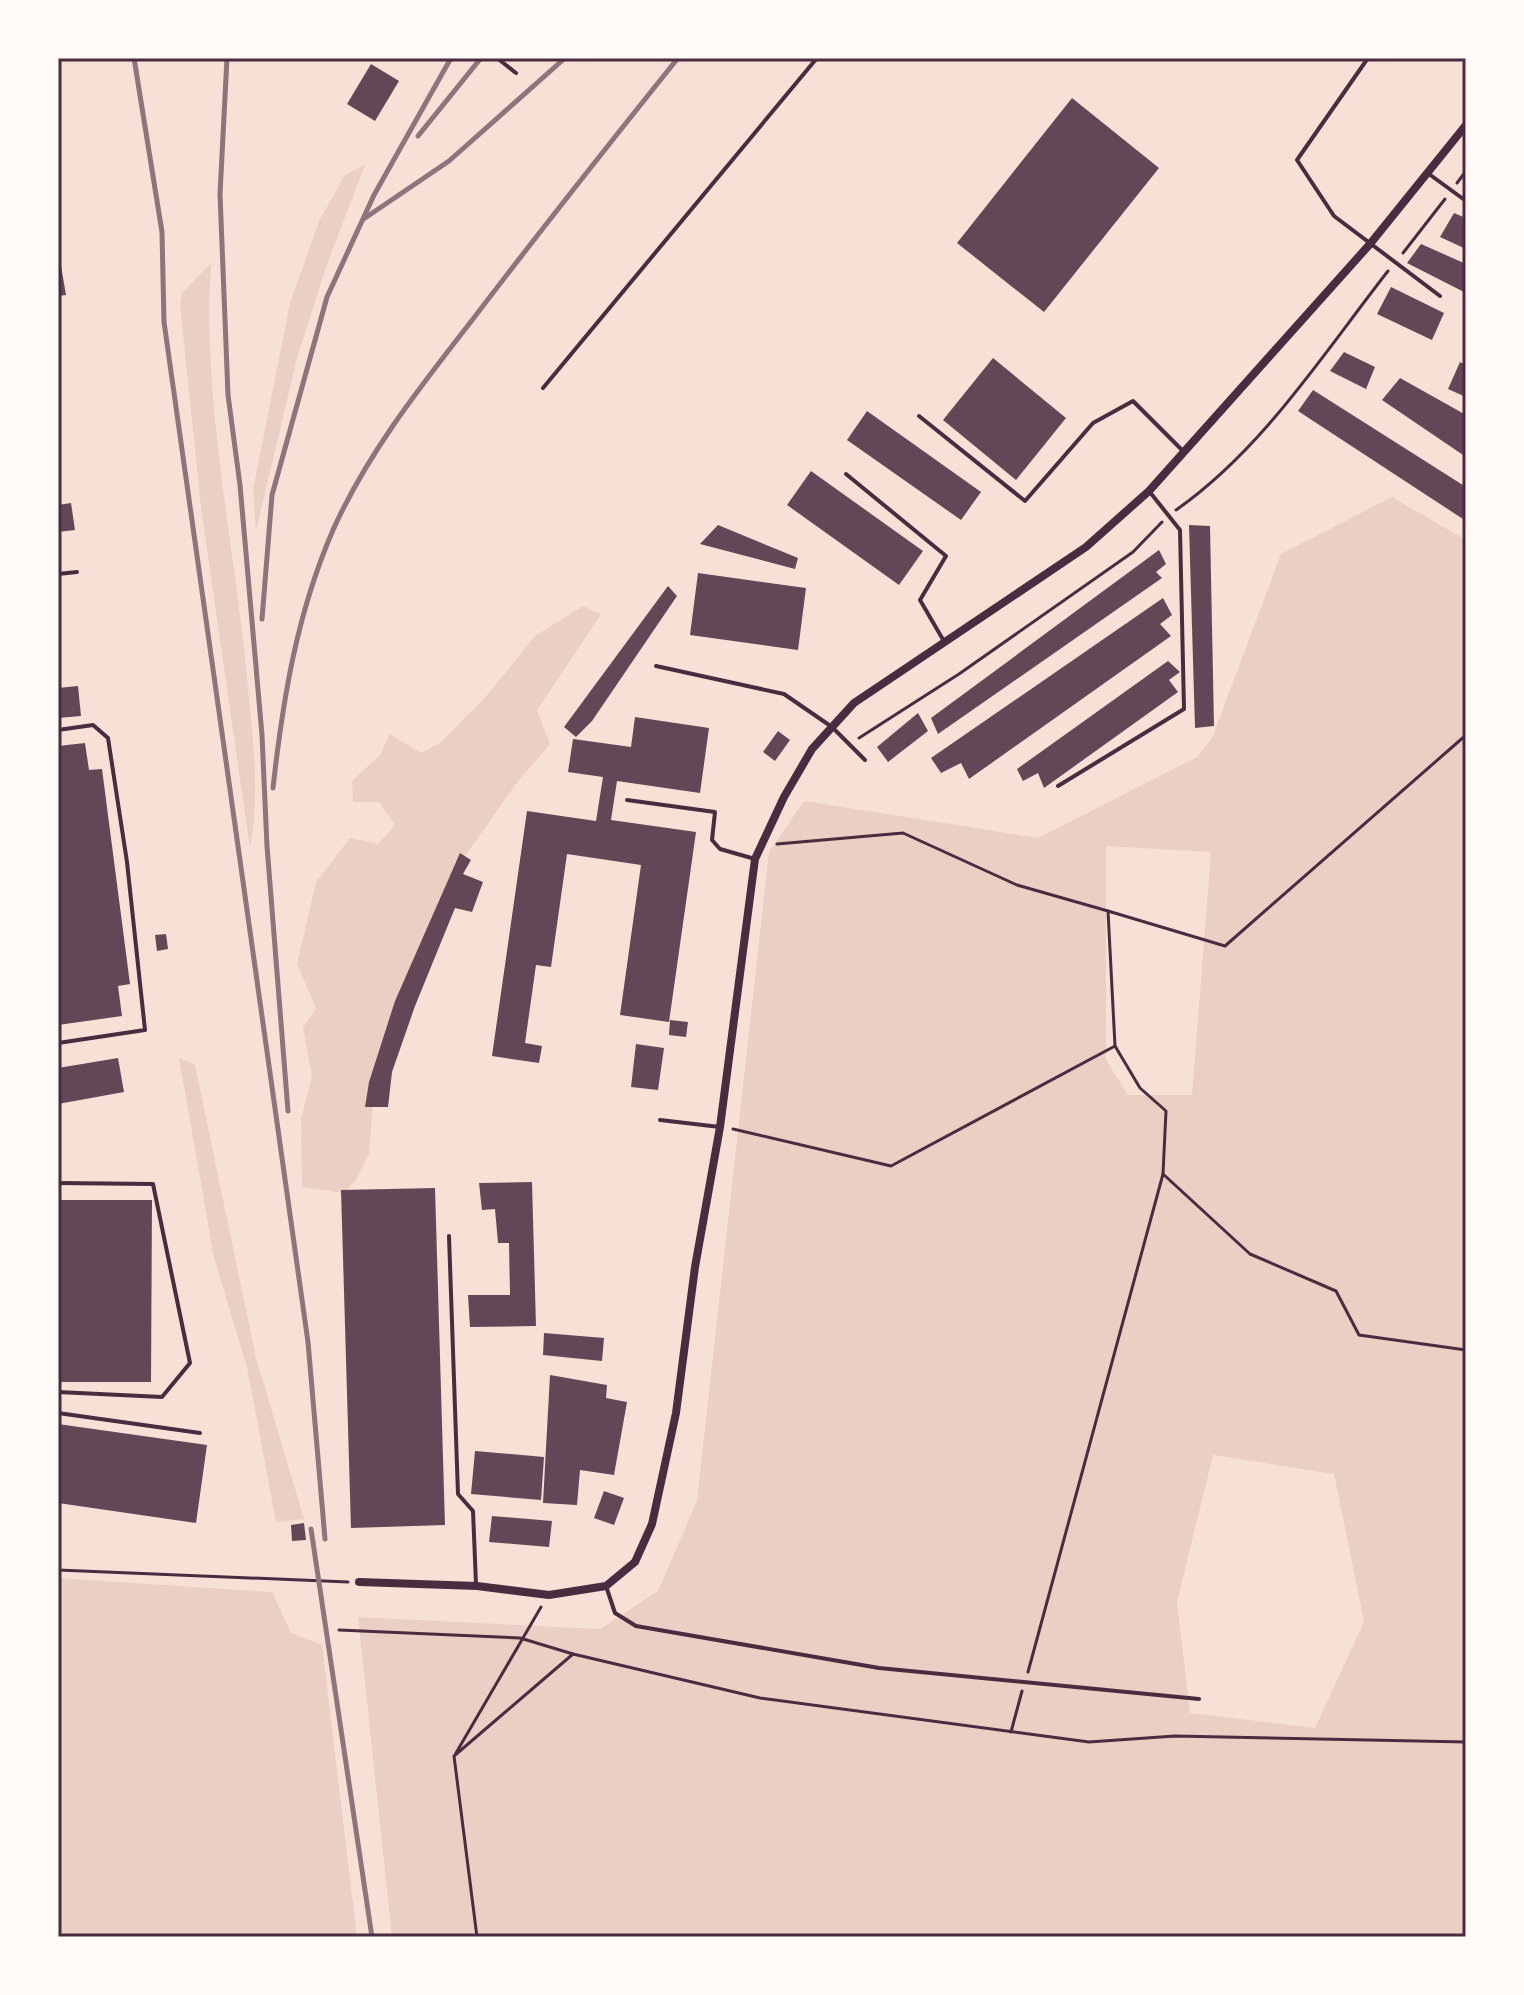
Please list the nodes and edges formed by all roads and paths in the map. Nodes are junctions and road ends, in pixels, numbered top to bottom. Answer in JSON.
{"nodes":[{"id":1,"x":497,"y":58,"type":"edge"},
{"id":2,"x":817,"y":58,"type":"edge"},
{"id":3,"x":1368,"y":58,"type":"edge"},
{"id":4,"x":516,"y":73,"type":"dead end"},
{"id":5,"x":1466,"y":125,"type":"edge"},
{"id":6,"x":1466,"y":171,"type":"edge"},
{"id":7,"x":1428,"y":173,"type":"junction"},
{"id":8,"x":1452,"y":190,"type":"junction"},
{"id":9,"x":1466,"y":201,"type":"edge"},
{"id":10,"x":1370,"y":244,"type":"junction"},
{"id":11,"x":1395,"y":263,"type":"junction"},
{"id":12,"x":1440,"y":296,"type":"dead end"},
{"id":13,"x":543,"y":388,"type":"dead end"},
{"id":14,"x":919,"y":416,"type":"dead end"},
{"id":15,"x":1185,"y":453,"type":"junction"},
{"id":16,"x":846,"y":474,"type":"dead end"},
{"id":17,"x":1149,"y":491,"type":"junction"},
{"id":18,"x":1168,"y":515,"type":"junction"},
{"id":19,"x":77,"y":572,"type":"dead end"},
{"id":20,"x":58,"y":574,"type":"edge"},
{"id":21,"x":945,"y":643,"type":"junction"},
{"id":22,"x":656,"y":666,"type":"dead end"},
{"id":23,"x":832,"y":727,"type":"junction"},
{"id":24,"x":58,"y":730,"type":"edge"},
{"id":25,"x":1466,"y":735,"type":"edge"},
{"id":26,"x":849,"y":745,"type":"junction"},
{"id":27,"x":865,"y":760,"type":"dead end"},
{"id":28,"x":1058,"y":786,"type":"dead end"},
{"id":29,"x":627,"y":800,"type":"dead end"},
{"id":30,"x":762,"y":845,"type":"junction"},
{"id":31,"x":755,"y":859,"type":"junction"},
{"id":32,"x":1108,"y":911,"type":"junction"},
{"id":33,"x":58,"y":1043,"type":"edge"},
{"id":34,"x":1115,"y":1046,"type":"junction"},
{"id":35,"x":660,"y":1120,"type":"dead end"},
{"id":36,"x":720,"y":1127,"type":"junction"},
{"id":37,"x":1163,"y":1174,"type":"junction"},
{"id":38,"x":58,"y":1183,"type":"edge"},
{"id":39,"x":449,"y":1236,"type":"dead end"},
{"id":40,"x":1466,"y":1350,"type":"edge"},
{"id":41,"x":58,"y":1392,"type":"edge"},
{"id":42,"x":58,"y":1413,"type":"edge"},
{"id":43,"x":200,"y":1433,"type":"dead end"},
{"id":44,"x":58,"y":1570,"type":"edge"},
{"id":45,"x":359,"y":1582,"type":"joint"},
{"id":46,"x":477,"y":1586,"type":"junction"},
{"id":47,"x":606,"y":1586,"type":"junction"},
{"id":48,"x":549,"y":1595,"type":"junction"},
{"id":49,"x":339,"y":1630,"type":"dead end"},
{"id":50,"x":520,"y":1638,"type":"junction"},
{"id":51,"x":573,"y":1654,"type":"junction"},
{"id":52,"x":1025,"y":1682,"type":"junction"},
{"id":53,"x":1199,"y":1699,"type":"dead end"},
{"id":54,"x":1011,"y":1732,"type":"junction"},
{"id":55,"x":1466,"y":1742,"type":"edge"},
{"id":56,"x":454,"y":1756,"type":"junction"},
{"id":57,"x":477,"y":1937,"type":"edge"}],
"edges":[{"from":1,"to":4,"type":"lane"},
{"from":2,"to":13,"type":"lane"},
{"from":3,"to":10,"type":"lane"},
{"from":5,"to":7,"type":"street"},
{"from":6,"to":8,"type":"path"},
{"from":7,"to":8,"type":"lane"},
{"from":7,"to":10,"type":"street"},
{"from":8,"to":9,"type":"lane"},
{"from":8,"to":11,"type":"path"},
{"from":10,"to":11,"type":"lane"},
{"from":10,"to":15,"type":"street"},
{"from":11,"to":12,"type":"lane"},
{"from":11,"to":18,"type":"path"},
{"from":14,"to":15,"type":"lane"},
{"from":15,"to":17,"type":"street"},
{"from":16,"to":21,"type":"lane"},
{"from":17,"to":18,"type":"lane"},
{"from":17,"to":21,"type":"street"},
{"from":18,"to":26,"type":"path"},
{"from":18,"to":28,"type":"lane"},
{"from":19,"to":20,"type":"lane"},
{"from":21,"to":23,"type":"street"},
{"from":22,"to":23,"type":"lane"},
{"from":23,"to":26,"type":"lane"},
{"from":23,"to":30,"type":"street"},
{"from":24,"to":33,"type":"lane"},
{"from":25,"to":32,"type":"path"},
{"from":26,"to":27,"type":"lane"},
{"from":29,"to":31,"type":"lane"},
{"from":30,"to":31,"type":"street"},
{"from":30,"to":32,"type":"path"},
{"from":31,"to":36,"type":"street"},
{"from":32,"to":34,"type":"path"},
{"from":34,"to":36,"type":"path"},
{"from":34,"to":37,"type":"path"},
{"from":35,"to":36,"type":"lane"},
{"from":36,"to":47,"type":"street"},
{"from":37,"to":40,"type":"path"},
{"from":37,"to":52,"type":"path"},
{"from":38,"to":41,"type":"lane"},
{"from":39,"to":46,"type":"lane"},
{"from":42,"to":43,"type":"lane"},
{"from":44,"to":45,"type":"path"},
{"from":45,"to":46,"type":"street"},
{"from":46,"to":48,"type":"street"},
{"from":47,"to":48,"type":"street"},
{"from":47,"to":52,"type":"lane"},
{"from":48,"to":50,"type":"path"},
{"from":49,"to":50,"type":"path"},
{"from":50,"to":51,"type":"path"},
{"from":50,"to":56,"type":"path"},
{"from":51,"to":54,"type":"path"},
{"from":51,"to":56,"type":"path"},
{"from":52,"to":53,"type":"lane"},
{"from":52,"to":54,"type":"path"},
{"from":54,"to":55,"type":"path"},
{"from":56,"to":57,"type":"path"}]}
